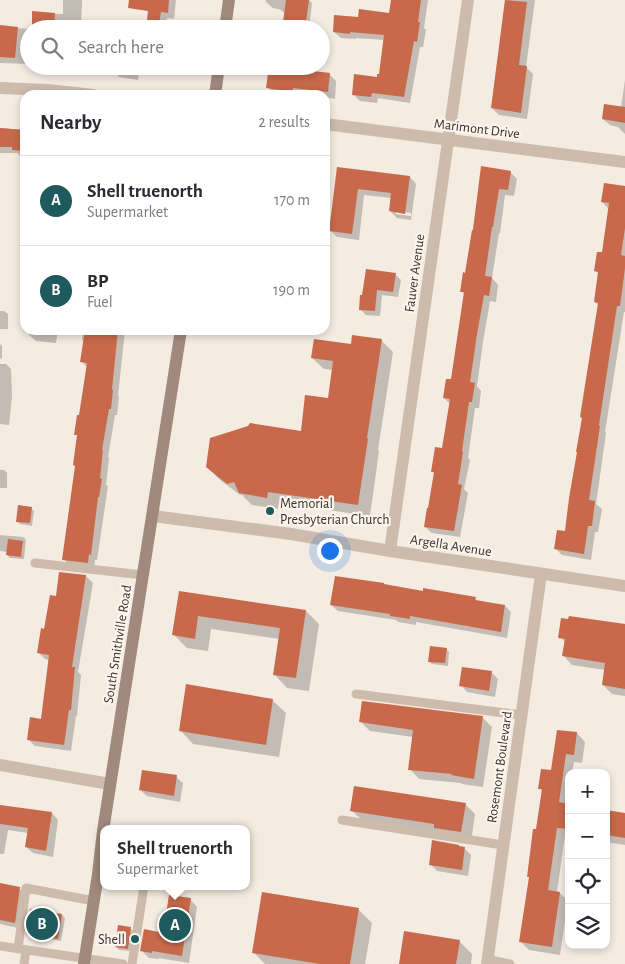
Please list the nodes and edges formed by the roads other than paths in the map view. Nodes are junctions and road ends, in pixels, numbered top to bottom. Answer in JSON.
{"nodes":[{"id":1,"x":229,"y":0,"type":"edge"},
{"id":2,"x":468,"y":0,"type":"edge"},
{"id":3,"x":226,"y":20,"type":"edge"},
{"id":4,"x":218,"y":75,"type":"edge"},
{"id":5,"x":0,"y":88,"type":"edge"},
{"id":6,"x":48,"y":90,"type":"edge"},
{"id":7,"x":216,"y":90,"type":"edge"},
{"id":8,"x":330,"y":125,"type":"edge"},
{"id":9,"x":448,"y":140,"type":"junction"},
{"id":10,"x":625,"y":162,"type":"edge"},
{"id":11,"x":180,"y":335,"type":"edge"},
{"id":12,"x":153,"y":516,"type":"junction"},
{"id":13,"x":390,"y":551,"type":"junction"},
{"id":14,"x":35,"y":562,"type":"dead end"},
{"id":15,"x":540,"y":574,"type":"junction"},
{"id":16,"x":143,"y":575,"type":"junction"},
{"id":17,"x":625,"y":586,"type":"edge"},
{"id":18,"x":356,"y":694,"type":"dead end"},
{"id":19,"x":521,"y":714,"type":"junction"},
{"id":20,"x":0,"y":765,"type":"edge"},
{"id":21,"x":110,"y":784,"type":"junction"},
{"id":22,"x":342,"y":820,"type":"dead end"},
{"id":23,"x":106,"y":825,"type":"edge"},
{"id":24,"x":503,"y":845,"type":"junction"},
{"id":25,"x":100,"y":879,"type":"edge"},
{"id":26,"x":143,"y":890,"type":"edge"},
{"id":27,"x":94,"y":901,"type":"junction"},
{"id":28,"x":0,"y":946,"type":"edge"},
{"id":29,"x":22,"y":949,"type":"junction"},
{"id":30,"x":85,"y":962,"type":"edge"},
{"id":31,"x":487,"y":962,"type":"edge"},
{"id":32,"x":24,"y":964,"type":"edge"},
{"id":33,"x":123,"y":964,"type":"edge"},
{"id":34,"x":132,"y":964,"type":"edge"},
{"id":35,"x":510,"y":964,"type":"edge"}],
"edges":[{"from":1,"to":3,"type":"main road"},
{"from":2,"to":9,"type":"street","name":"Fauver Avenue"},
{"from":4,"to":7,"type":"main road"},
{"from":5,"to":6,"type":"street"},
{"from":8,"to":9,"type":"street","name":"Marimont Drive"},
{"from":9,"to":10,"type":"street","name":"Marimont Drive"},
{"from":9,"to":13,"type":"street","name":"Fauver Avenue"},
{"from":11,"to":12,"type":"main road","name":"South Smithville Road"},
{"from":12,"to":13,"type":"street","name":"Argella Avenue"},
{"from":12,"to":16,"type":"main road","name":"South Smithville Road"},
{"from":13,"to":15,"type":"street","name":"Argella Avenue"},
{"from":14,"to":16,"type":"lane"},
{"from":15,"to":17,"type":"street","name":"Argella Avenue"},
{"from":15,"to":19,"type":"street","name":"Rosemont Boulevard"},
{"from":16,"to":21,"type":"main road","name":"South Smithville Road"},
{"from":18,"to":19,"type":"lane"},
{"from":19,"to":24,"type":"street","name":"Rosemont Boulevard"},
{"from":20,"to":21,"type":"street"},
{"from":21,"to":23,"type":"main road","name":"South Smithville Road"},
{"from":22,"to":24,"type":"lane"},
{"from":24,"to":31,"type":"street","name":"Rosemont Boulevard"},
{"from":25,"to":27,"type":"main road","name":"South Smithville Road"},
{"from":26,"to":34,"type":"lane"},
{"from":27,"to":29,"type":"lane"},
{"from":27,"to":30,"type":"main road","name":"South Smithville Road"},
{"from":28,"to":29,"type":"lane"},
{"from":29,"to":30,"type":"lane"},
{"from":29,"to":32,"type":"lane"},
{"from":30,"to":33,"type":"lane"},
{"from":31,"to":35,"type":"lane"}]}
